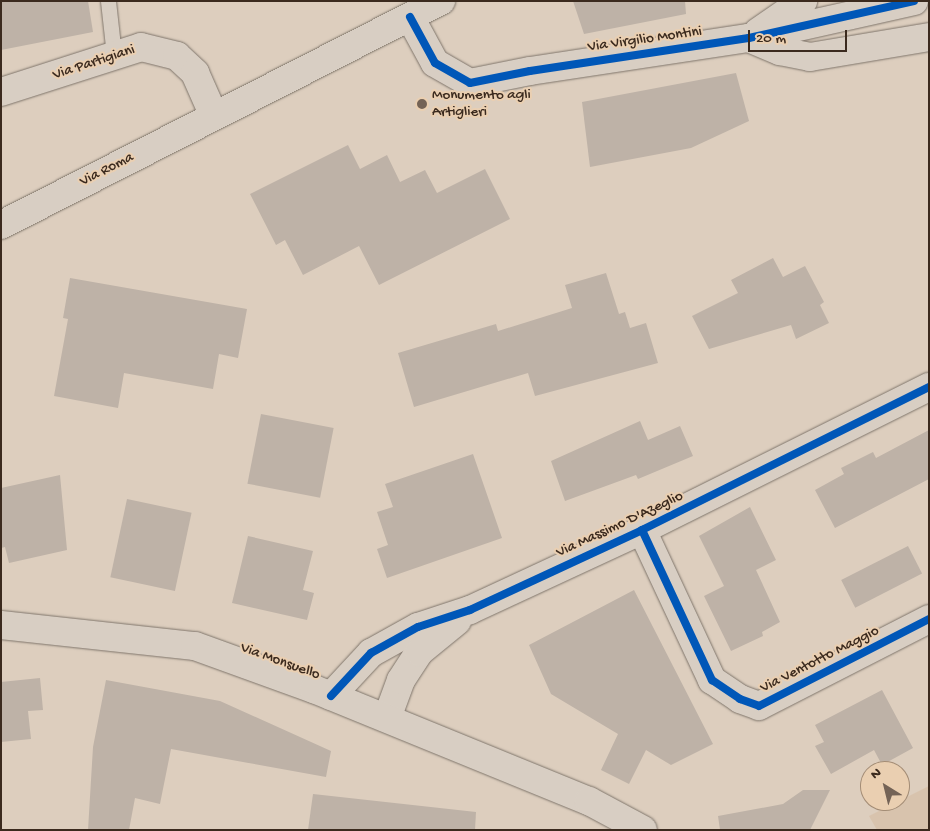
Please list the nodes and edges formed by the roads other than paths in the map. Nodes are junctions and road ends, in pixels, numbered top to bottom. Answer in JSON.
{"nodes":[{"id":1,"x":108,"y":1,"type":"edge"},
{"id":2,"x":441,"y":1,"type":"edge"},
{"id":3,"x":802,"y":1,"type":"edge"},
{"id":4,"x":914,"y":1,"type":"edge"},
{"id":5,"x":410,"y":17,"type":"junction"},
{"id":6,"x":929,"y":37,"type":"edge"},
{"id":7,"x":749,"y":38,"type":"junction"},
{"id":8,"x":114,"y":55,"type":"junction"},
{"id":9,"x":1,"y":92,"type":"edge"},
{"id":10,"x":214,"y":116,"type":"junction"},
{"id":11,"x":1,"y":225,"type":"edge"},
{"id":12,"x":929,"y":387,"type":"edge"},
{"id":13,"x":642,"y":530,"type":"junction"},
{"id":14,"x":470,"y":610,"type":"junction"},
{"id":15,"x":929,"y":619,"type":"edge"},
{"id":16,"x":1,"y":625,"type":"edge"},
{"id":17,"x":331,"y":696,"type":"junction"},
{"id":18,"x":387,"y":718,"type":"junction"},
{"id":19,"x":643,"y":830,"type":"edge"}],
"edges":[{"from":1,"to":8,"type":"lane"},
{"from":2,"to":5,"type":"street"},
{"from":3,"to":7,"type":"street","name":"Via Virgilio Montini"},
{"from":4,"to":7,"type":"street","name":"Via Virgilio Montini"},
{"from":5,"to":7,"type":"street","name":"Via Virgilio Montini"},
{"from":5,"to":10,"type":"street"},
{"from":6,"to":7,"type":"street"},
{"from":8,"to":9,"type":"street","name":"Via Partigiani"},
{"from":8,"to":10,"type":"street","name":"Via Partigiani"},
{"from":10,"to":11,"type":"street","name":"Via Roma"},
{"from":12,"to":13,"type":"street","name":"Via Massimo D'Azeglio"},
{"from":13,"to":14,"type":"street","name":"Via Massimo D'Azeglio"},
{"from":13,"to":15,"type":"street","name":"Via Ventotto Maggio"},
{"from":14,"to":17,"type":"street","name":"Via Massimo D'Azeglio"},
{"from":14,"to":18,"type":"street","name":"Via Massimo D'Azeglio"},
{"from":16,"to":17,"type":"street","name":"Via Monsuello"},
{"from":17,"to":18,"type":"street","name":"Via Monsuello"},
{"from":18,"to":19,"type":"street","name":"Via Monsuello"}]}
